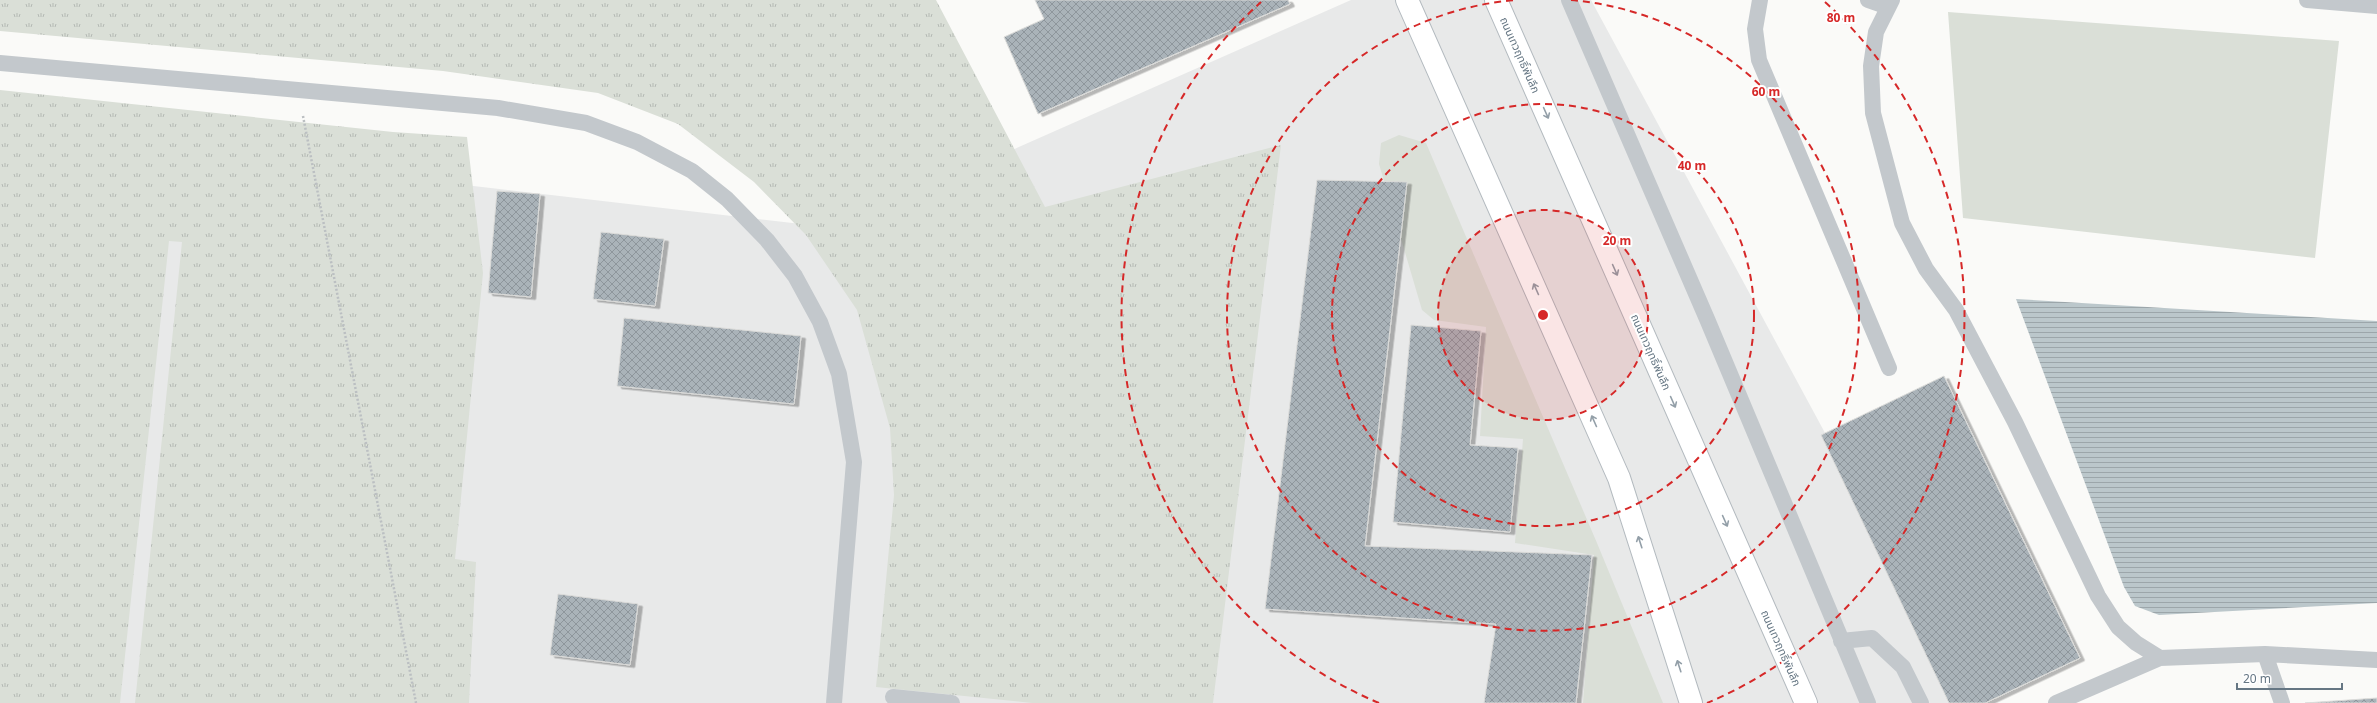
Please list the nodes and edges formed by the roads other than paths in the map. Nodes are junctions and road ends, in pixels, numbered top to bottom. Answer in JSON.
{"nodes":[{"id":1,"x":1407,"y":0,"type":"edge"},
{"id":2,"x":1496,"y":0,"type":"edge"},
{"id":3,"x":1569,"y":0,"type":"edge"},
{"id":4,"x":1760,"y":0,"type":"edge"},
{"id":5,"x":1868,"y":0,"type":"edge"},
{"id":6,"x":2307,"y":0,"type":"edge"},
{"id":7,"x":1890,"y":3,"type":"edge"},
{"id":8,"x":2377,"y":6,"type":"edge"},
{"id":9,"x":0,"y":63,"type":"edge"},
{"id":10,"x":1889,"y":368,"type":"dead end"},
{"id":11,"x":1841,"y":641,"type":"junction"},
{"id":12,"x":2265,"y":654,"type":"junction"},
{"id":13,"x":2160,"y":658,"type":"junction"},
{"id":14,"x":2377,"y":660,"type":"edge"},
{"id":15,"x":893,"y":697,"type":"dead end"},
{"id":16,"x":1804,"y":702,"type":"edge"},
{"id":17,"x":834,"y":703,"type":"edge"},
{"id":18,"x":952,"y":703,"type":"edge"},
{"id":19,"x":1692,"y":703,"type":"edge"},
{"id":20,"x":1868,"y":703,"type":"edge"},
{"id":21,"x":1921,"y":703,"type":"edge"},
{"id":22,"x":2056,"y":703,"type":"edge"},
{"id":23,"x":2282,"y":703,"type":"edge"}],
"edges":[{"from":19,"to":1,"type":"street","one_way":true},
{"from":2,"to":16,"type":"street","name":"ถนนเทวฤทธิ์พันลึก","one_way":true},
{"from":3,"to":11,"type":"lane"},
{"from":4,"to":10,"type":"lane"},
{"from":5,"to":7,"type":"lane"},
{"from":6,"to":8,"type":"lane"},
{"from":7,"to":13,"type":"lane"},
{"from":9,"to":17,"type":"lane"},
{"from":11,"to":20,"type":"lane"},
{"from":11,"to":21,"type":"lane"},
{"from":12,"to":13,"type":"lane"},
{"from":12,"to":14,"type":"lane"},
{"from":12,"to":23,"type":"lane"},
{"from":13,"to":22,"type":"lane"},
{"from":15,"to":18,"type":"lane"}]}
